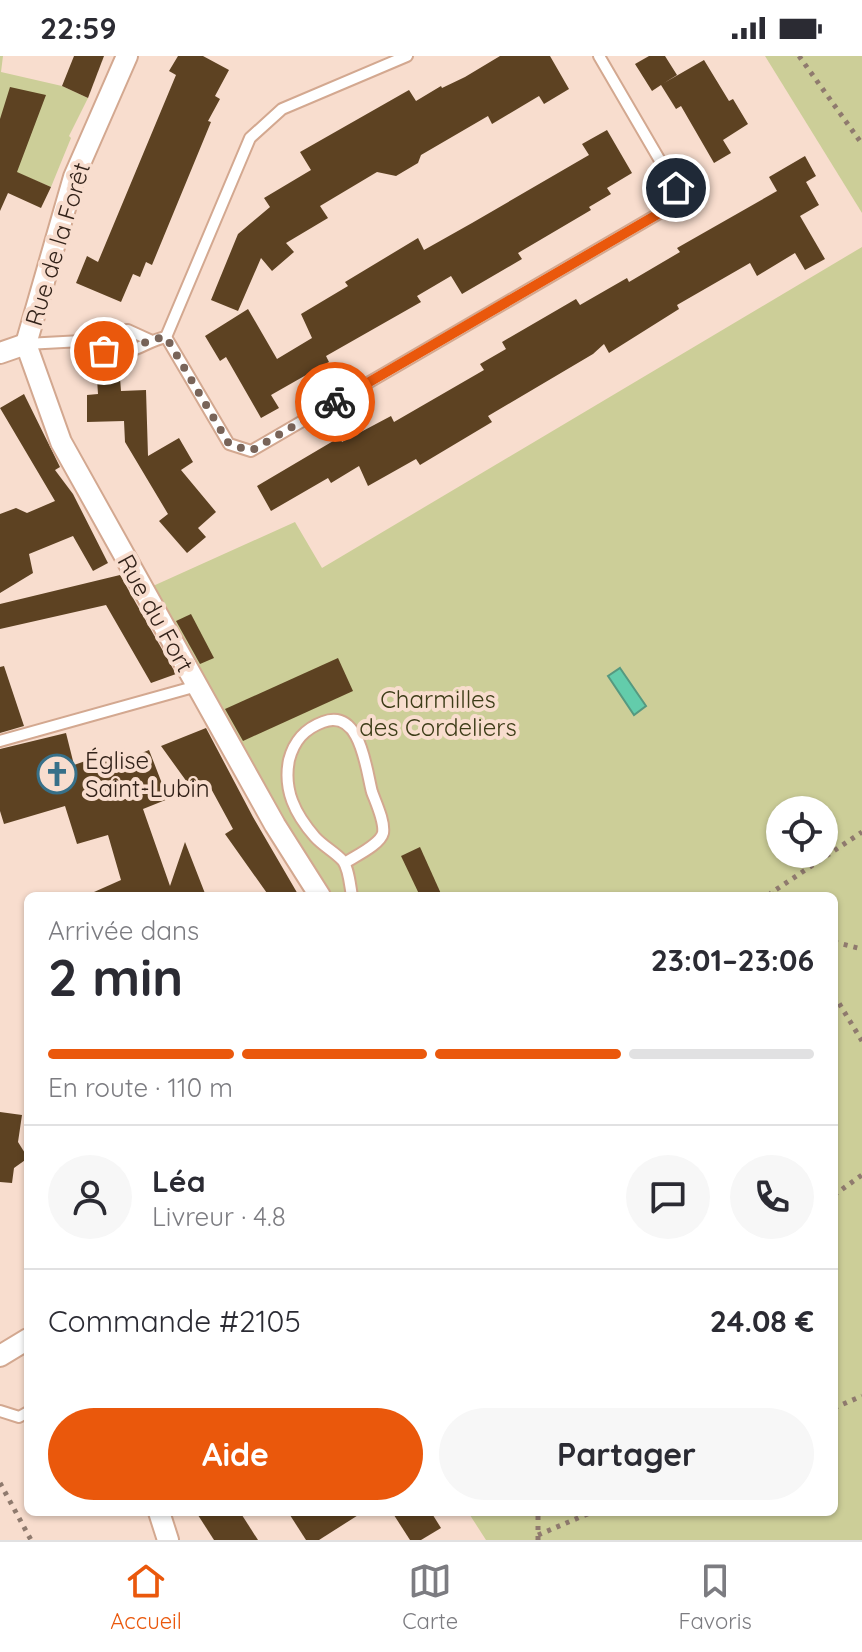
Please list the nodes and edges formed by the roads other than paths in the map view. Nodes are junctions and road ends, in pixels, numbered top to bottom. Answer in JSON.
{"nodes":[{"id":1,"x":127,"y":56,"type":"edge"},
{"id":2,"x":407,"y":56,"type":"edge"},
{"id":3,"x":599,"y":56,"type":"edge"},
{"id":4,"x":166,"y":337,"type":"junction"},
{"id":5,"x":0,"y":339,"type":"edge"},
{"id":6,"x":150,"y":340,"type":"junction"},
{"id":7,"x":82,"y":341,"type":"junction"},
{"id":8,"x":26,"y":344,"type":"junction"},
{"id":9,"x":0,"y":353,"type":"edge"},
{"id":10,"x":197,"y":686,"type":"junction"},
{"id":11,"x":0,"y":741,"type":"edge"},
{"id":12,"x":345,"y":863,"type":"junction"},
{"id":13,"x":317,"y":892,"type":"edge"},
{"id":14,"x":351,"y":892,"type":"edge"},
{"id":15,"x":24,"y":1341,"type":"edge"},
{"id":16,"x":0,"y":1356,"type":"edge"},
{"id":17,"x":0,"y":1411,"type":"edge"},
{"id":18,"x":24,"y":1414,"type":"edge"},
{"id":19,"x":160,"y":1516,"type":"edge"},
{"id":20,"x":168,"y":1540,"type":"edge"}],
"edges":[{"from":1,"to":8,"type":"street","name":"Rue de la Forêt"},
{"from":2,"to":4,"type":"lane"},
{"from":3,"to":4,"type":"lane"},
{"from":4,"to":6,"type":"lane"},
{"from":5,"to":8,"type":"street"},
{"from":6,"to":7,"type":"lane"},
{"from":6,"to":7,"type":"lane"},
{"from":7,"to":8,"type":"lane"},
{"from":8,"to":9,"type":"street"},
{"from":8,"to":10,"type":"street","name":"Rue du Fort"},
{"from":10,"to":11,"type":"lane"},
{"from":10,"to":13,"type":"street","name":"Rue du Fort"},
{"from":12,"to":12,"type":"lane"},
{"from":12,"to":14,"type":"lane"},
{"from":15,"to":16,"type":"street"},
{"from":17,"to":18,"type":"lane"},
{"from":19,"to":20,"type":"street"}]}
